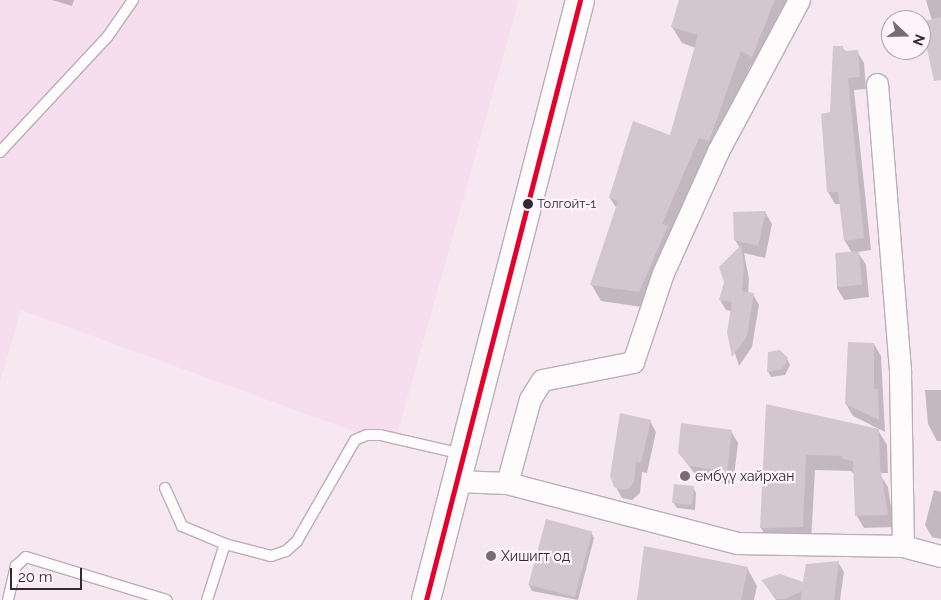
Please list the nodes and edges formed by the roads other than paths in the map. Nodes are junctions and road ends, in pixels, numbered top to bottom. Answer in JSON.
{"nodes":[{"id":1,"x":133,"y":0,"type":"edge"},
{"id":2,"x":580,"y":0,"type":"edge"},
{"id":3,"x":800,"y":0,"type":"edge"},
{"id":4,"x":877,"y":84,"type":"dead end"},
{"id":5,"x":0,"y":152,"type":"edge"},
{"id":6,"x":462,"y":454,"type":"junction"},
{"id":7,"x":456,"y":480,"type":"junction"},
{"id":8,"x":507,"y":483,"type":"junction"},
{"id":9,"x":166,"y":488,"type":"dead end"},
{"id":10,"x":225,"y":544,"type":"junction"},
{"id":11,"x":903,"y":546,"type":"junction"},
{"id":12,"x":941,"y":556,"type":"edge"},
{"id":13,"x":8,"y":600,"type":"edge"},
{"id":14,"x":167,"y":600,"type":"edge"},
{"id":15,"x":207,"y":600,"type":"edge"},
{"id":16,"x":426,"y":600,"type":"edge"}],
"edges":[{"from":1,"to":5,"type":"lane"},
{"from":2,"to":6,"type":"main road"},
{"from":3,"to":8,"type":"street"},
{"from":4,"to":11,"type":"street"},
{"from":6,"to":7,"type":"main road"},
{"from":6,"to":10,"type":"lane"},
{"from":7,"to":8,"type":"street"},
{"from":7,"to":16,"type":"main road"},
{"from":8,"to":11,"type":"street"},
{"from":9,"to":10,"type":"lane"},
{"from":10,"to":15,"type":"lane"},
{"from":11,"to":12,"type":"street"},
{"from":13,"to":14,"type":"lane"}]}
